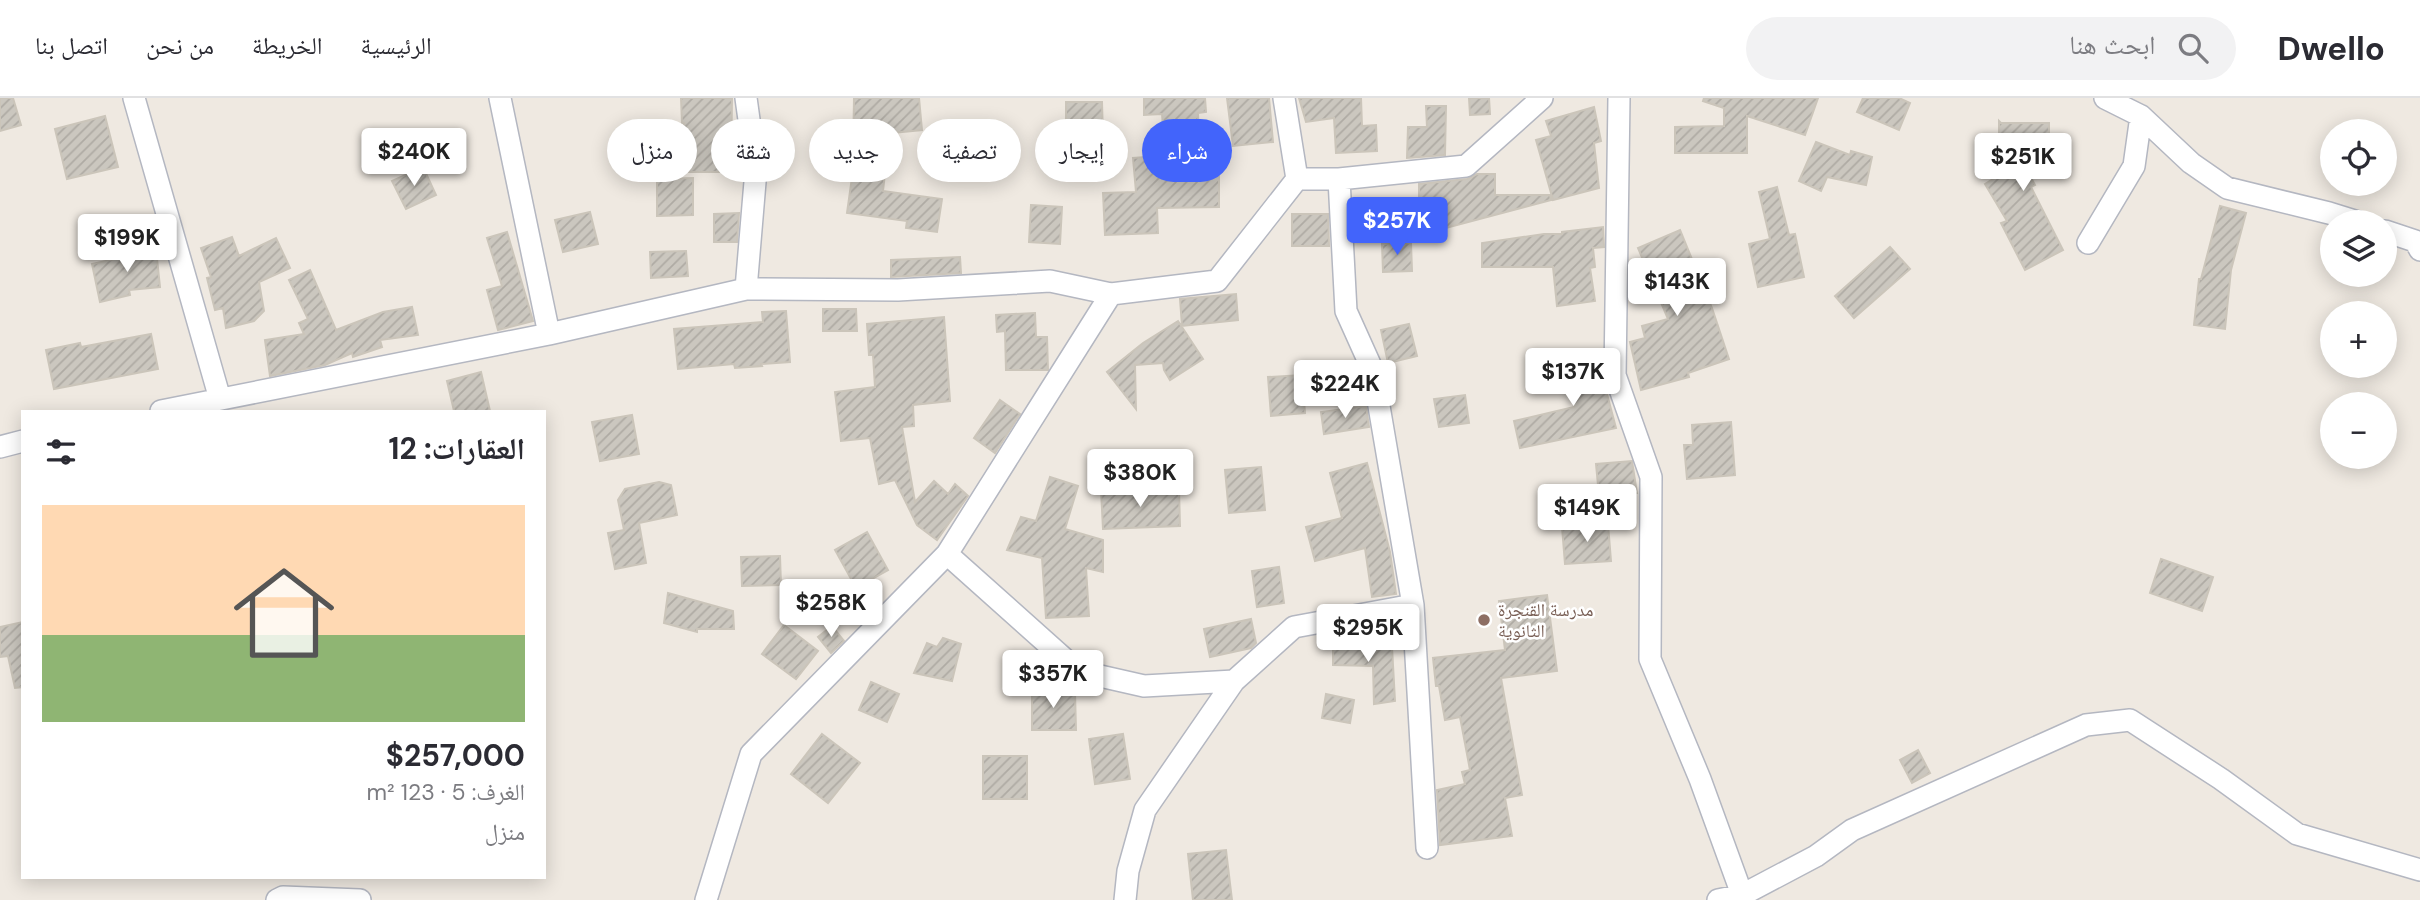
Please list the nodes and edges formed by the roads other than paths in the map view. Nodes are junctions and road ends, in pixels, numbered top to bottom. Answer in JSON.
{"nodes":[{"id":1,"x":134,"y":98,"type":"edge"},
{"id":2,"x":500,"y":98,"type":"edge"},
{"id":3,"x":746,"y":98,"type":"edge"},
{"id":4,"x":1284,"y":98,"type":"edge"},
{"id":5,"x":1542,"y":98,"type":"edge"},
{"id":6,"x":1619,"y":98,"type":"edge"},
{"id":7,"x":2105,"y":98,"type":"edge"},
{"id":8,"x":2141,"y":116,"type":"junction"},
{"id":9,"x":1297,"y":179,"type":"junction"},
{"id":10,"x":1339,"y":179,"type":"junction"},
{"id":11,"x":2320,"y":211,"type":"edge"},
{"id":12,"x":2397,"y":235,"type":"edge"},
{"id":13,"x":2088,"y":243,"type":"dead end"},
{"id":14,"x":2420,"y":250,"type":"edge"},
{"id":15,"x":746,"y":289,"type":"junction"},
{"id":16,"x":1111,"y":294,"type":"junction"},
{"id":17,"x":550,"y":334,"type":"junction"},
{"id":18,"x":220,"y":399,"type":"junction"},
{"id":19,"x":166,"y":410,"type":"edge"},
{"id":20,"x":21,"y":442,"type":"edge"},
{"id":21,"x":0,"y":447,"type":"edge"},
{"id":22,"x":947,"y":554,"type":"junction"},
{"id":23,"x":1413,"y":605,"type":"junction"},
{"id":24,"x":1234,"y":681,"type":"junction"},
{"id":25,"x":1427,"y":848,"type":"dead end"},
{"id":26,"x":2420,"y":870,"type":"edge"},
{"id":27,"x":1743,"y":898,"type":"edge"},
{"id":28,"x":277,"y":900,"type":"edge"},
{"id":29,"x":360,"y":900,"type":"edge"},
{"id":30,"x":706,"y":900,"type":"edge"},
{"id":31,"x":1125,"y":900,"type":"edge"},
{"id":32,"x":1718,"y":900,"type":"edge"}],
"edges":[{"from":1,"to":18,"type":"street"},
{"from":2,"to":17,"type":"street"},
{"from":3,"to":15,"type":"street"},
{"from":4,"to":9,"type":"street"},
{"from":5,"to":10,"type":"street"},
{"from":6,"to":27,"type":"street"},
{"from":7,"to":8,"type":"street"},
{"from":8,"to":11,"type":"street"},
{"from":8,"to":13,"type":"street"},
{"from":9,"to":10,"type":"street"},
{"from":9,"to":16,"type":"street"},
{"from":10,"to":23,"type":"street"},
{"from":12,"to":14,"type":"street"},
{"from":15,"to":16,"type":"street"},
{"from":15,"to":17,"type":"street"},
{"from":16,"to":22,"type":"street"},
{"from":17,"to":18,"type":"street"},
{"from":18,"to":19,"type":"street"},
{"from":20,"to":21,"type":"street"},
{"from":22,"to":24,"type":"street"},
{"from":22,"to":30,"type":"street"},
{"from":23,"to":24,"type":"street"},
{"from":23,"to":25,"type":"street"},
{"from":24,"to":31,"type":"street"},
{"from":26,"to":27,"type":"street"},
{"from":27,"to":32,"type":"street"},
{"from":28,"to":29,"type":"street"}]}
